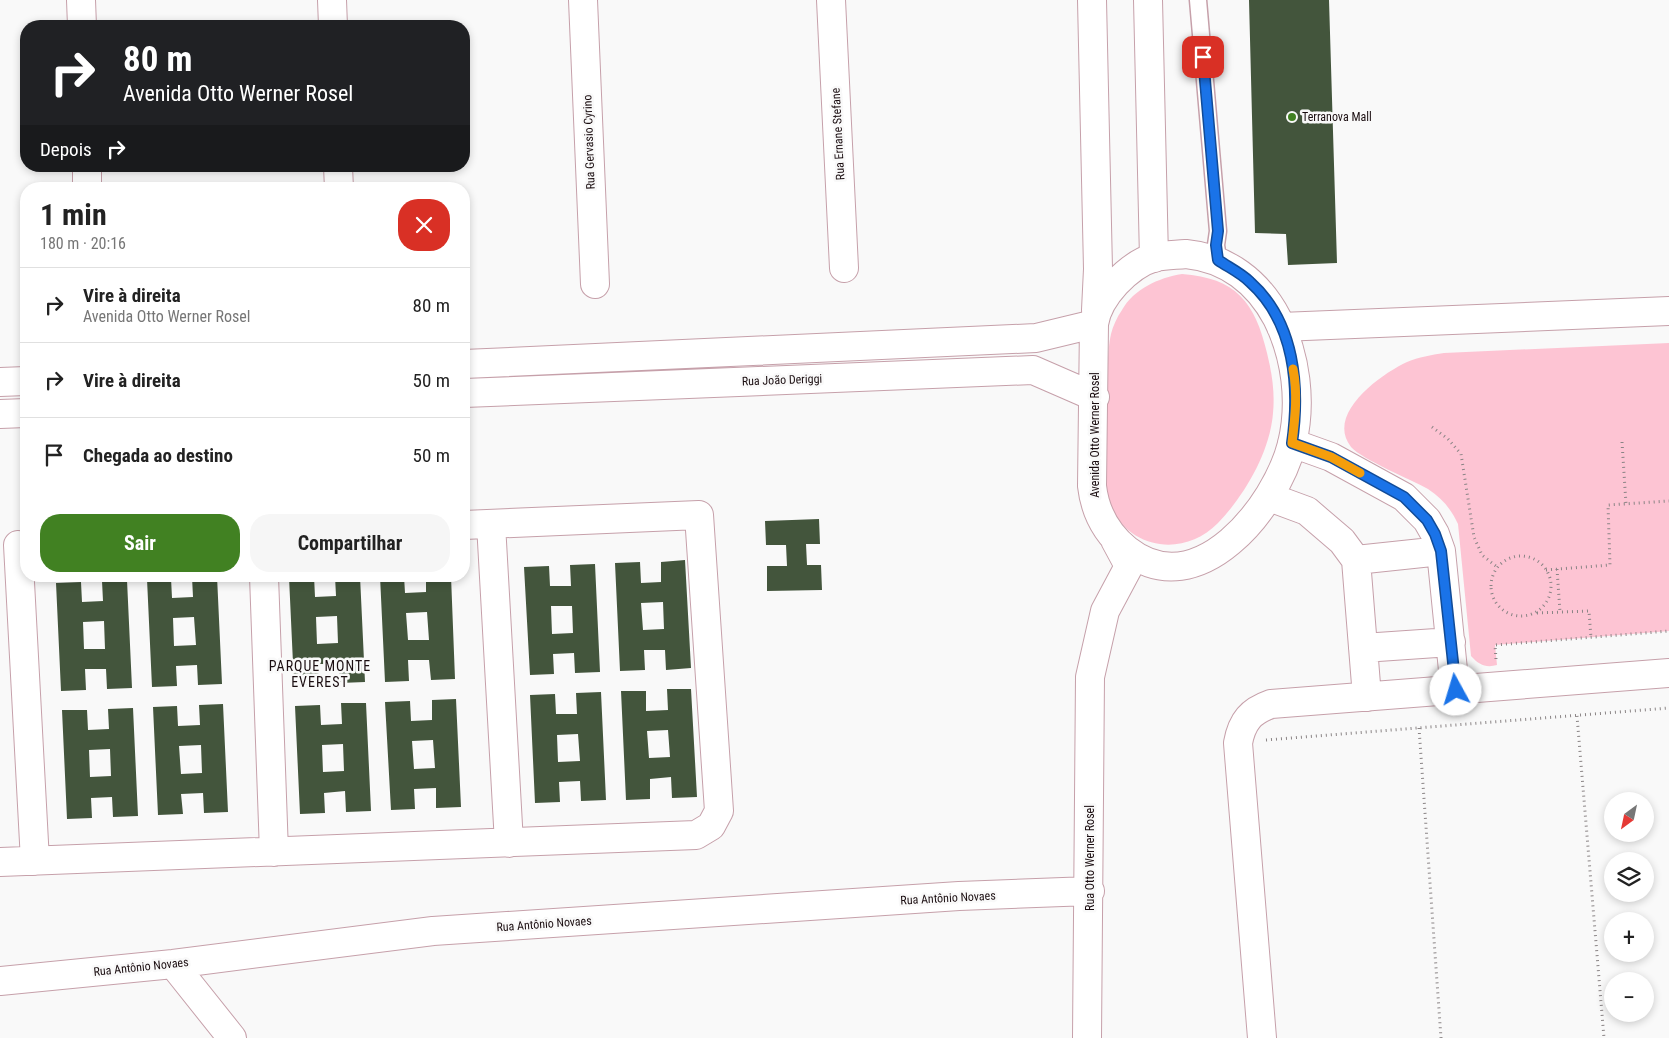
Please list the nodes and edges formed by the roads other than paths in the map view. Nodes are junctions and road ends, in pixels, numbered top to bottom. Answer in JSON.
{"nodes":[{"id":1,"x":81,"y":0,"type":"edge"},
{"id":2,"x":332,"y":0,"type":"edge"},
{"id":3,"x":583,"y":0,"type":"edge"},
{"id":4,"x":831,"y":0,"type":"edge"},
{"id":5,"x":1092,"y":0,"type":"edge"},
{"id":6,"x":1148,"y":0,"type":"edge"},
{"id":7,"x":1198,"y":0,"type":"edge"},
{"id":8,"x":82,"y":20,"type":"edge"},
{"id":9,"x":333,"y":20,"type":"edge"},
{"id":10,"x":1154,"y":258,"type":"junction"},
{"id":11,"x":1218,"y":260,"type":"junction"},
{"id":12,"x":844,"y":268,"type":"dead end"},
{"id":13,"x":595,"y":284,"type":"dead end"},
{"id":14,"x":1669,"y":311,"type":"edge"},
{"id":15,"x":1095,"y":317,"type":"junction"},
{"id":16,"x":1281,"y":327,"type":"junction"},
{"id":17,"x":470,"y":364,"type":"edge"},
{"id":18,"x":20,"y":381,"type":"edge"},
{"id":19,"x":0,"y":382,"type":"edge"},
{"id":20,"x":470,"y":393,"type":"edge"},
{"id":21,"x":1095,"y":397,"type":"junction"},
{"id":22,"x":20,"y":413,"type":"edge"},
{"id":23,"x":0,"y":414,"type":"edge"},
{"id":24,"x":1292,"y":443,"type":"junction"},
{"id":25,"x":1268,"y":497,"type":"junction"},
{"id":26,"x":491,"y":524,"type":"junction"},
{"id":27,"x":470,"y":525,"type":"edge"},
{"id":28,"x":1110,"y":533,"type":"junction"},
{"id":29,"x":15,"y":545,"type":"edge"},
{"id":30,"x":1441,"y":551,"type":"junction"},
{"id":31,"x":1356,"y":560,"type":"junction"},
{"id":32,"x":1152,"y":564,"type":"junction"},
{"id":33,"x":264,"y":582,"type":"edge"},
{"id":34,"x":1451,"y":642,"type":"junction"},
{"id":35,"x":1363,"y":648,"type":"junction"},
{"id":36,"x":1669,"y":673,"type":"edge"},
{"id":37,"x":1090,"y":677,"type":"junction"},
{"id":38,"x":1456,"y":690,"type":"junction"},
{"id":39,"x":1367,"y":697,"type":"junction"},
{"id":40,"x":509,"y":842,"type":"junction"},
{"id":41,"x":274,"y":852,"type":"junction"},
{"id":42,"x":36,"y":861,"type":"junction"},
{"id":43,"x":0,"y":862,"type":"edge"},
{"id":44,"x":1090,"y":891,"type":"junction"},
{"id":45,"x":173,"y":964,"type":"junction"},
{"id":46,"x":0,"y":980,"type":"edge"},
{"id":47,"x":232,"y":1038,"type":"edge"},
{"id":48,"x":1087,"y":1038,"type":"edge"},
{"id":49,"x":1262,"y":1038,"type":"edge"}],
"edges":[{"from":1,"to":8,"type":"street"},
{"from":2,"to":9,"type":"street"},
{"from":3,"to":13,"type":"street","name":"Rua Gervasio Cyrino"},
{"from":4,"to":12,"type":"street","name":"Rua Ernane Stefane"},
{"from":5,"to":15,"type":"street","name":"Avenida Otto Werner Rosel"},
{"from":6,"to":10,"type":"street"},
{"from":7,"to":11,"type":"lane"},
{"from":10,"to":11,"type":"street","name":"Avenida Otto Werner Rosel"},
{"from":10,"to":15,"type":"street","name":"Avenida Otto Werner Rosel"},
{"from":11,"to":16,"type":"street","name":"Avenida Otto Werner Rosel"},
{"from":14,"to":16,"type":"street"},
{"from":15,"to":17,"type":"street"},
{"from":15,"to":21,"type":"street","name":"Avenida Otto Werner Rosel"},
{"from":16,"to":24,"type":"street","name":"Avenida Otto Werner Rosel"},
{"from":18,"to":19,"type":"street"},
{"from":20,"to":21,"type":"street","name":"Rua João Deriggi"},
{"from":21,"to":28,"type":"street","name":"Avenida Otto Werner Rosel"},
{"from":22,"to":23,"type":"street"},
{"from":24,"to":25,"type":"street","name":"Avenida Otto Werner Rosel"},
{"from":24,"to":30,"type":"street"},
{"from":25,"to":31,"type":"street"},
{"from":25,"to":32,"type":"street","name":"Avenida Otto Werner Rosel"},
{"from":26,"to":27,"type":"street"},
{"from":26,"to":40,"type":"street"},
{"from":26,"to":40,"type":"street"},
{"from":28,"to":32,"type":"street","name":"Avenida Otto Werner Rosel"},
{"from":28,"to":37,"type":"street","name":"Rua Otto Werner Rosel"},
{"from":29,"to":42,"type":"street"},
{"from":30,"to":31,"type":"street"},
{"from":30,"to":34,"type":"street"},
{"from":31,"to":35,"type":"street"},
{"from":32,"to":37,"type":"street","name":"Rua Otto Werner Rosel"},
{"from":33,"to":41,"type":"street"},
{"from":34,"to":35,"type":"street"},
{"from":34,"to":38,"type":"street"},
{"from":35,"to":39,"type":"street"},
{"from":36,"to":38,"type":"street"},
{"from":37,"to":44,"type":"street","name":"Rua Otto Werner Rosel"},
{"from":38,"to":39,"type":"street"},
{"from":39,"to":49,"type":"street"},
{"from":40,"to":41,"type":"street"},
{"from":41,"to":42,"type":"street"},
{"from":42,"to":43,"type":"street"},
{"from":44,"to":45,"type":"street","name":"Rua Antônio Novaes"},
{"from":44,"to":48,"type":"street","name":"Rua Otto Werner Rosel"},
{"from":45,"to":46,"type":"street","name":"Rua Antônio Novaes"},
{"from":45,"to":47,"type":"street"}]}
